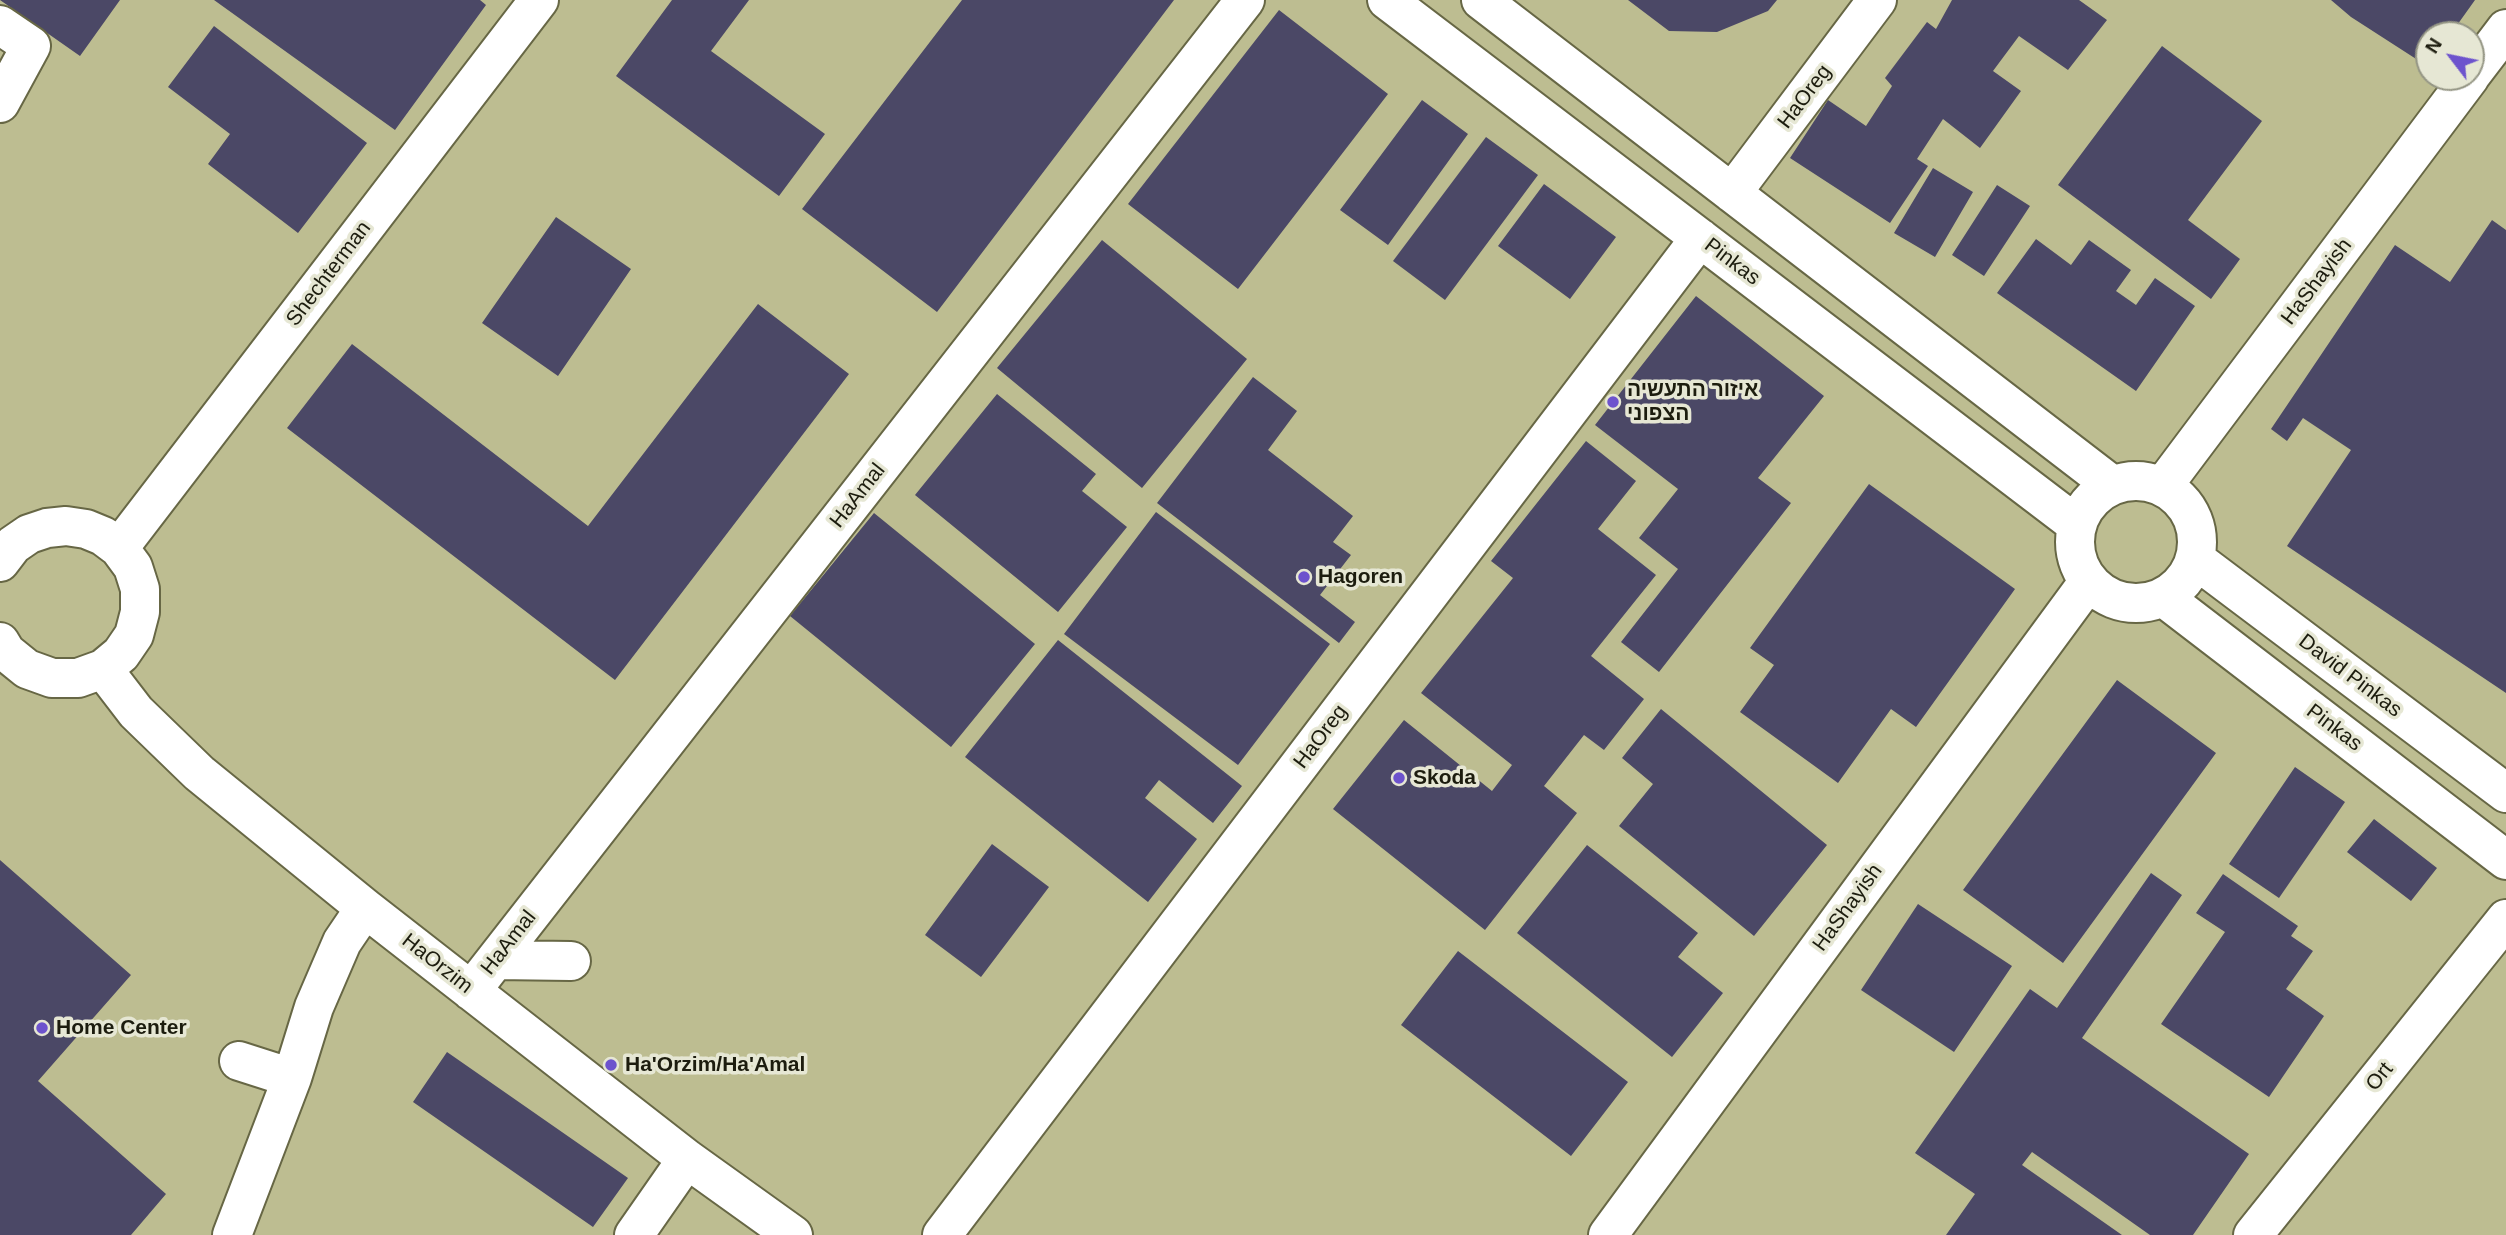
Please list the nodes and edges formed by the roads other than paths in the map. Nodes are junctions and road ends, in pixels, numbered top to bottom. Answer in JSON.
{"nodes":[{"id":1,"x":539,"y":0,"type":"edge"},
{"id":2,"x":1245,"y":0,"type":"edge"},
{"id":3,"x":1387,"y":0,"type":"edge"},
{"id":4,"x":1481,"y":0,"type":"edge"},
{"id":5,"x":1877,"y":0,"type":"edge"},
{"id":6,"x":0,"y":25,"type":"edge"},
{"id":7,"x":2506,"y":29,"type":"edge"},
{"id":8,"x":2485,"y":56,"type":"edge"},
{"id":9,"x":2459,"y":91,"type":"edge"},
{"id":10,"x":0,"y":103,"type":"edge"},
{"id":11,"x":1732,"y":193,"type":"junction"},
{"id":12,"x":1700,"y":238,"type":"junction"},
{"id":13,"x":2112,"y":485,"type":"junction"},
{"id":14,"x":2163,"y":486,"type":"junction"},
{"id":15,"x":2077,"y":525,"type":"junction"},
{"id":16,"x":118,"y":548,"type":"junction"},
{"id":17,"x":2195,"y":559,"type":"junction"},
{"id":18,"x":0,"y":562,"type":"edge"},
{"id":19,"x":2089,"y":581,"type":"junction"},
{"id":20,"x":2163,"y":597,"type":"junction"},
{"id":21,"x":0,"y":642,"type":"edge"},
{"id":22,"x":103,"y":668,"type":"junction"},
{"id":23,"x":2506,"y":793,"type":"edge"},
{"id":24,"x":2506,"y":860,"type":"edge"},
{"id":25,"x":365,"y":908,"type":"junction"},
{"id":26,"x":2506,"y":919,"type":"edge"},
{"id":27,"x":496,"y":960,"type":"junction"},
{"id":28,"x":572,"y":961,"type":"dead end"},
{"id":29,"x":471,"y":991,"type":"junction"},
{"id":30,"x":239,"y":1061,"type":"dead end"},
{"id":31,"x":292,"y":1078,"type":"junction"},
{"id":32,"x":687,"y":1159,"type":"junction"},
{"id":33,"x":232,"y":1235,"type":"edge"},
{"id":34,"x":634,"y":1235,"type":"edge"},
{"id":35,"x":793,"y":1235,"type":"edge"},
{"id":36,"x":942,"y":1235,"type":"edge"},
{"id":37,"x":1608,"y":1235,"type":"edge"},
{"id":38,"x":2253,"y":1235,"type":"edge"}],
"edges":[{"from":1,"to":16,"type":"street","name":"Shechterman"},
{"from":2,"to":27,"type":"street","name":"HaAmal"},
{"from":3,"to":12,"type":"street","name":"Pinkas"},
{"from":4,"to":11,"type":"street"},
{"from":5,"to":11,"type":"street","name":"HaOreg"},
{"from":6,"to":10,"type":"street"},
{"from":7,"to":8,"type":"street","name":"HaShayish"},
{"from":9,"to":14,"type":"street","name":"HaShayish"},
{"from":11,"to":13,"type":"street"},
{"from":12,"to":15,"type":"street","name":"Pinkas"},
{"from":12,"to":36,"type":"street","name":"HaOreg"},
{"from":13,"to":14,"type":"street"},
{"from":13,"to":15,"type":"street"},
{"from":14,"to":17,"type":"street"},
{"from":15,"to":19,"type":"street"},
{"from":16,"to":18,"type":"street"},
{"from":16,"to":22,"type":"street"},
{"from":17,"to":20,"type":"street"},
{"from":17,"to":23,"type":"street","name":"David Pinkas"},
{"from":19,"to":20,"type":"street"},
{"from":19,"to":37,"type":"street","name":"HaShayish"},
{"from":20,"to":24,"type":"street","name":"Pinkas"},
{"from":21,"to":22,"type":"street"},
{"from":22,"to":25,"type":"street","name":"HaOrzim"},
{"from":25,"to":29,"type":"street","name":"HaOrzim"},
{"from":25,"to":31,"type":"street"},
{"from":26,"to":38,"type":"street","name":"Ort"},
{"from":27,"to":28,"type":"street"},
{"from":27,"to":29,"type":"street","name":"HaAmal"},
{"from":29,"to":32,"type":"street","name":"HaOrzim"},
{"from":30,"to":31,"type":"street"},
{"from":31,"to":33,"type":"street"},
{"from":32,"to":34,"type":"street"},
{"from":32,"to":35,"type":"street","name":"HaOrzim"}]}
